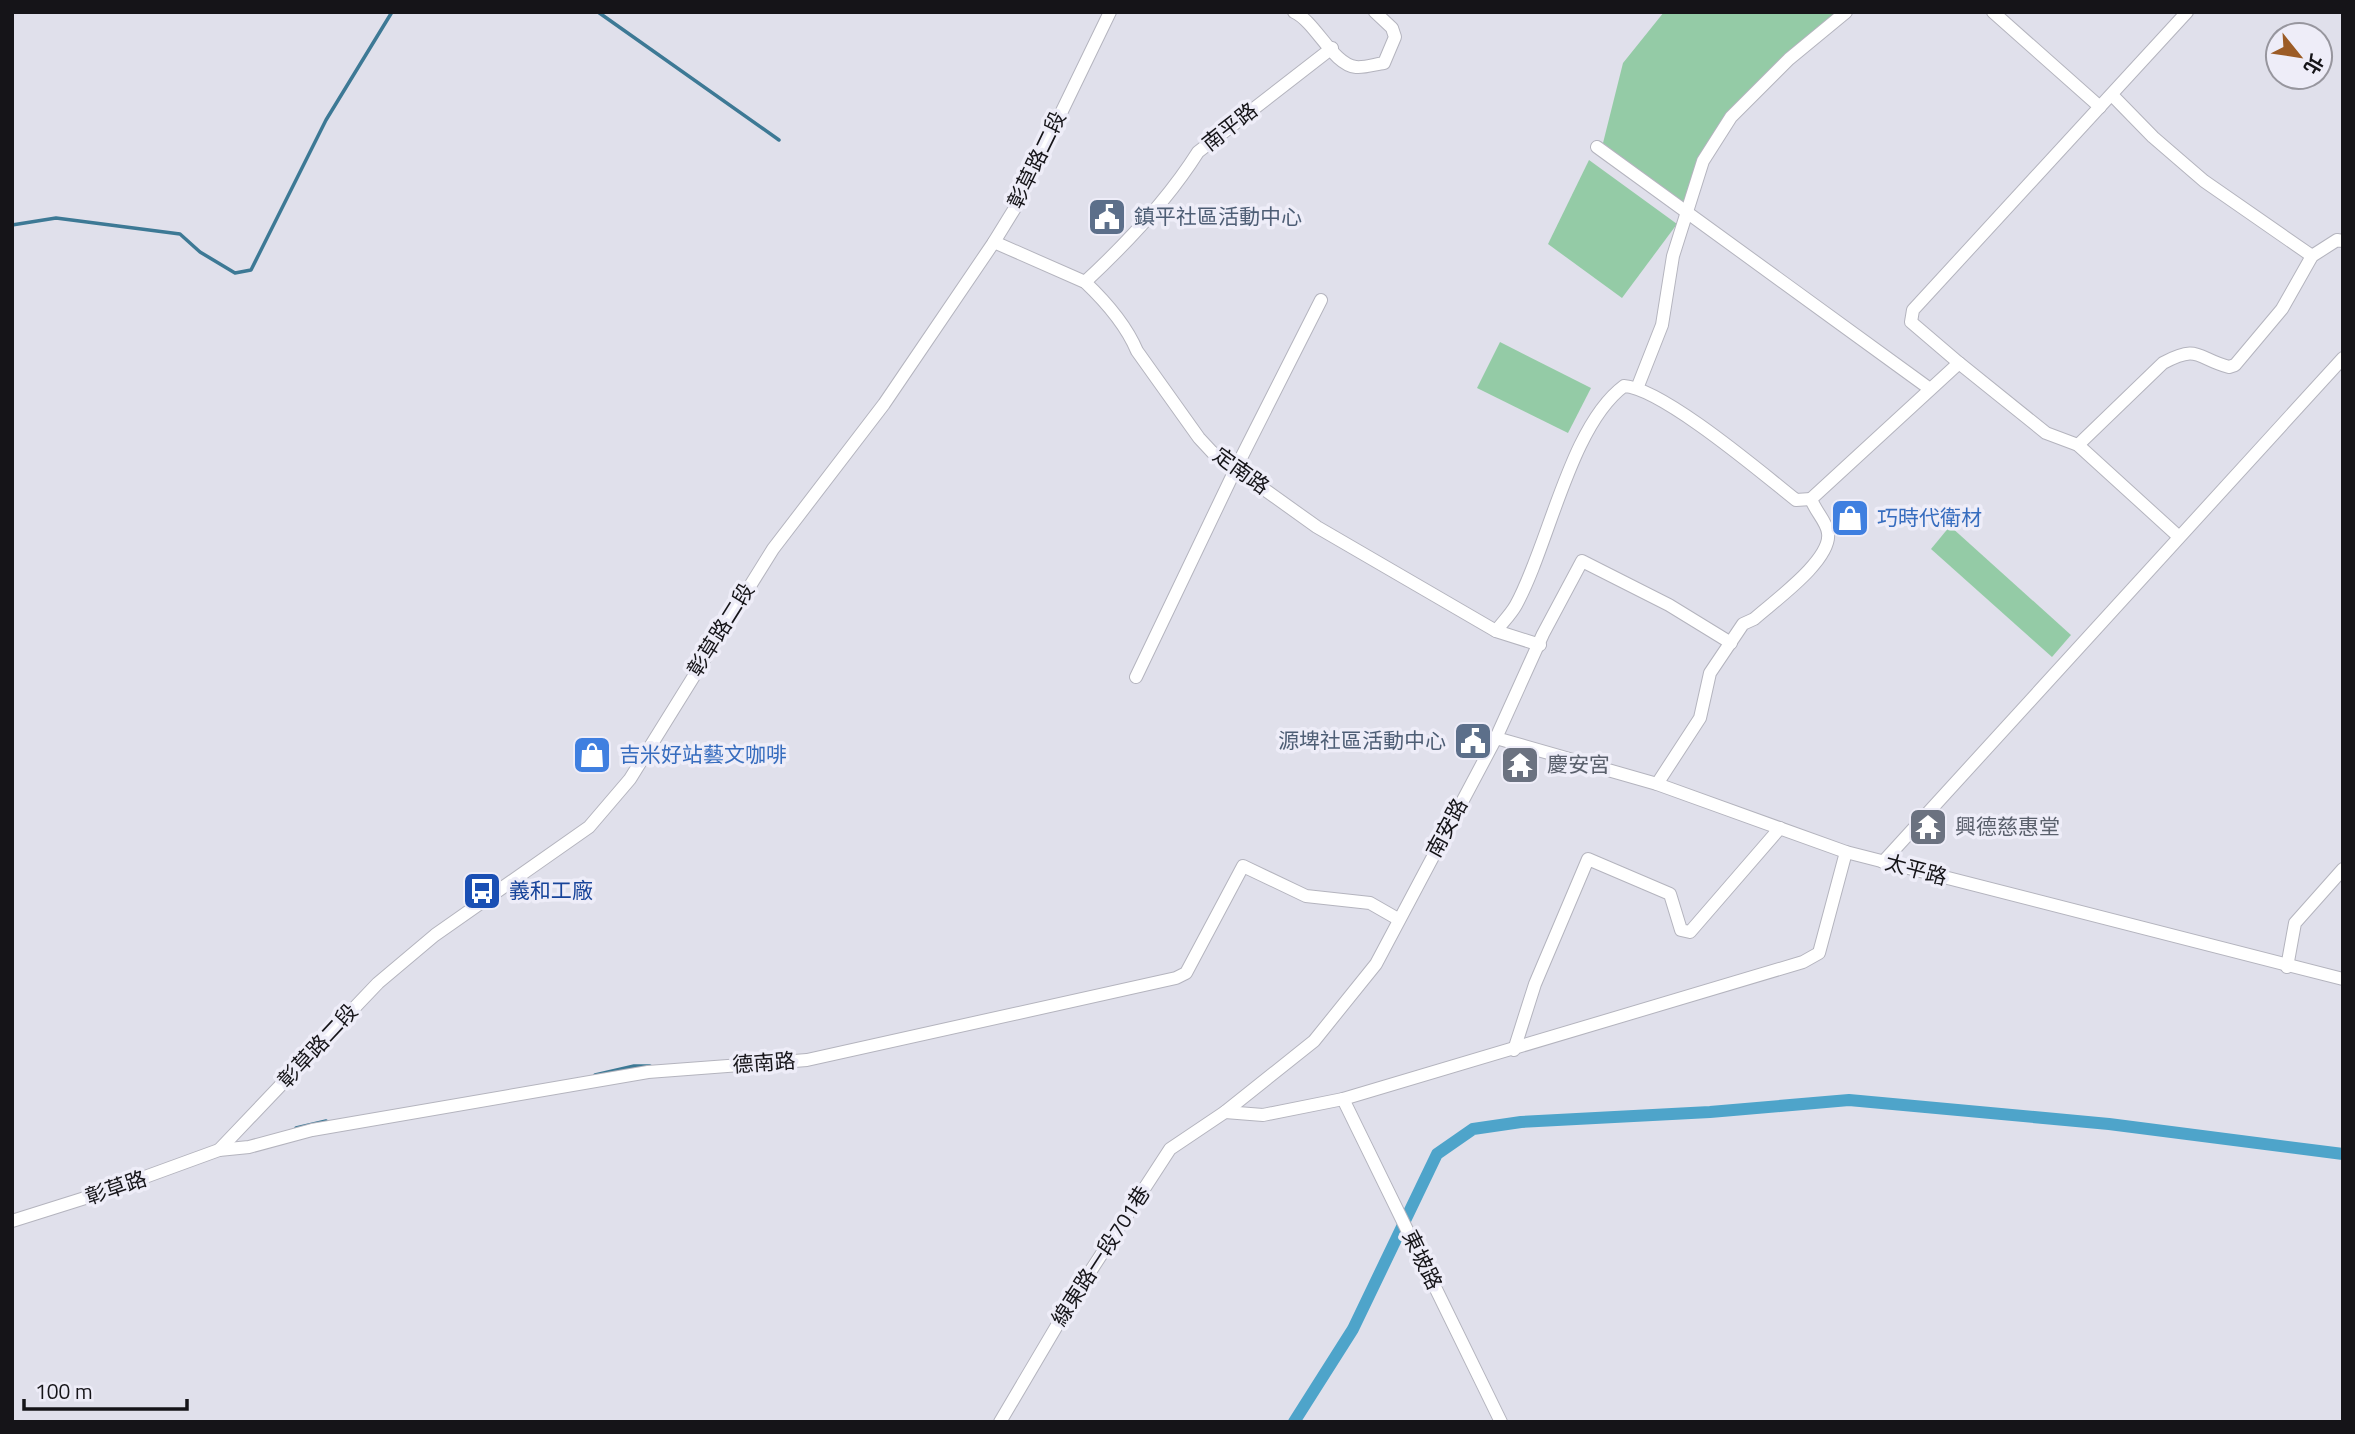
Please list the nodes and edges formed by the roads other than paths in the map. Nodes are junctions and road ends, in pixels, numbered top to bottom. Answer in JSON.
{"nodes":[{"id":1,"x":1110,"y":12,"type":"edge"},
{"id":2,"x":1294,"y":12,"type":"edge"},
{"id":3,"x":1375,"y":12,"type":"edge"},
{"id":4,"x":1846,"y":12,"type":"edge"},
{"id":5,"x":1993,"y":12,"type":"edge"},
{"id":6,"x":2188,"y":12,"type":"edge"},
{"id":7,"x":1332,"y":48,"type":"junction"},
{"id":8,"x":2112,"y":95,"type":"junction"},
{"id":9,"x":2100,"y":107,"type":"junction"},
{"id":10,"x":1598,"y":147,"type":"dead end"},
{"id":11,"x":1686,"y":212,"type":"junction"},
{"id":12,"x":2343,"y":240,"type":"edge"},
{"id":13,"x":994,"y":242,"type":"junction"},
{"id":14,"x":2312,"y":257,"type":"junction"},
{"id":15,"x":1085,"y":282,"type":"junction"},
{"id":16,"x":1321,"y":300,"type":"dead end"},
{"id":17,"x":2343,"y":358,"type":"edge"},
{"id":18,"x":1959,"y":363,"type":"junction"},
{"id":19,"x":1638,"y":386,"type":"junction"},
{"id":20,"x":1930,"y":389,"type":"junction"},
{"id":21,"x":2078,"y":444,"type":"junction"},
{"id":22,"x":1236,"y":468,"type":"junction"},
{"id":23,"x":1811,"y":499,"type":"junction"},
{"id":24,"x":2178,"y":536,"type":"junction"},
{"id":25,"x":1496,"y":631,"type":"junction"},
{"id":26,"x":1731,"y":643,"type":"junction"},
{"id":27,"x":1540,"y":645,"type":"junction"},
{"id":28,"x":1136,"y":677,"type":"dead end"},
{"id":29,"x":1496,"y":738,"type":"junction"},
{"id":30,"x":1657,"y":784,"type":"junction"},
{"id":31,"x":1780,"y":828,"type":"junction"},
{"id":32,"x":1846,"y":852,"type":"junction"},
{"id":33,"x":1883,"y":862,"type":"junction"},
{"id":34,"x":2343,"y":869,"type":"edge"},
{"id":35,"x":1398,"y":919,"type":"junction"},
{"id":36,"x":2287,"y":967,"type":"junction"},
{"id":37,"x":2343,"y":979,"type":"edge"},
{"id":38,"x":1514,"y":1050,"type":"junction"},
{"id":39,"x":1343,"y":1099,"type":"junction"},
{"id":40,"x":1225,"y":1112,"type":"junction"},
{"id":41,"x":219,"y":1150,"type":"junction"},
{"id":42,"x":12,"y":1221,"type":"edge"},
{"id":43,"x":1000,"y":1422,"type":"edge"},
{"id":44,"x":1500,"y":1422,"type":"edge"}],
"edges":[{"from":1,"to":13,"type":"street","name":"彰草路二段"},
{"from":2,"to":7,"type":"street"},
{"from":3,"to":7,"type":"street"},
{"from":4,"to":11,"type":"street"},
{"from":5,"to":9,"type":"street"},
{"from":6,"to":8,"type":"street"},
{"from":7,"to":15,"type":"street","name":"南平路"},
{"from":8,"to":9,"type":"street"},
{"from":8,"to":14,"type":"street"},
{"from":9,"to":18,"type":"street"},
{"from":10,"to":11,"type":"street"},
{"from":11,"to":19,"type":"street"},
{"from":11,"to":20,"type":"street"},
{"from":12,"to":14,"type":"street"},
{"from":13,"to":15,"type":"street","name":"定南路"},
{"from":13,"to":41,"type":"street","name":"彰草路二段"},
{"from":14,"to":21,"type":"street"},
{"from":15,"to":22,"type":"street","name":"定南路"},
{"from":16,"to":22,"type":"street"},
{"from":17,"to":24,"type":"street"},
{"from":18,"to":20,"type":"street"},
{"from":18,"to":21,"type":"street"},
{"from":19,"to":23,"type":"street"},
{"from":19,"to":25,"type":"street"},
{"from":20,"to":23,"type":"street"},
{"from":21,"to":24,"type":"street"},
{"from":22,"to":25,"type":"street","name":"定南路"},
{"from":22,"to":28,"type":"street"},
{"from":23,"to":26,"type":"street"},
{"from":24,"to":33,"type":"street"},
{"from":25,"to":27,"type":"street","name":"定南路"},
{"from":26,"to":27,"type":"street","name":"南安路"},
{"from":26,"to":30,"type":"street"},
{"from":27,"to":29,"type":"street","name":"南安路"},
{"from":29,"to":30,"type":"street","name":"太平路"},
{"from":29,"to":35,"type":"street","name":"南安路"},
{"from":30,"to":31,"type":"street","name":"太平路"},
{"from":31,"to":32,"type":"street","name":"太平路"},
{"from":31,"to":38,"type":"street"},
{"from":32,"to":33,"type":"street","name":"太平路"},
{"from":32,"to":38,"type":"street"},
{"from":33,"to":36,"type":"street","name":"太平路"},
{"from":34,"to":36,"type":"street"},
{"from":35,"to":40,"type":"street","name":"南安路"},
{"from":35,"to":41,"type":"street","name":"德南路"},
{"from":36,"to":37,"type":"street","name":"太平路"},
{"from":38,"to":39,"type":"street"},
{"from":39,"to":40,"type":"street"},
{"from":39,"to":44,"type":"street","name":"東坡路"},
{"from":40,"to":43,"type":"street","name":"線東路一段701巷"},
{"from":41,"to":42,"type":"street","name":"彰草路"}]}
